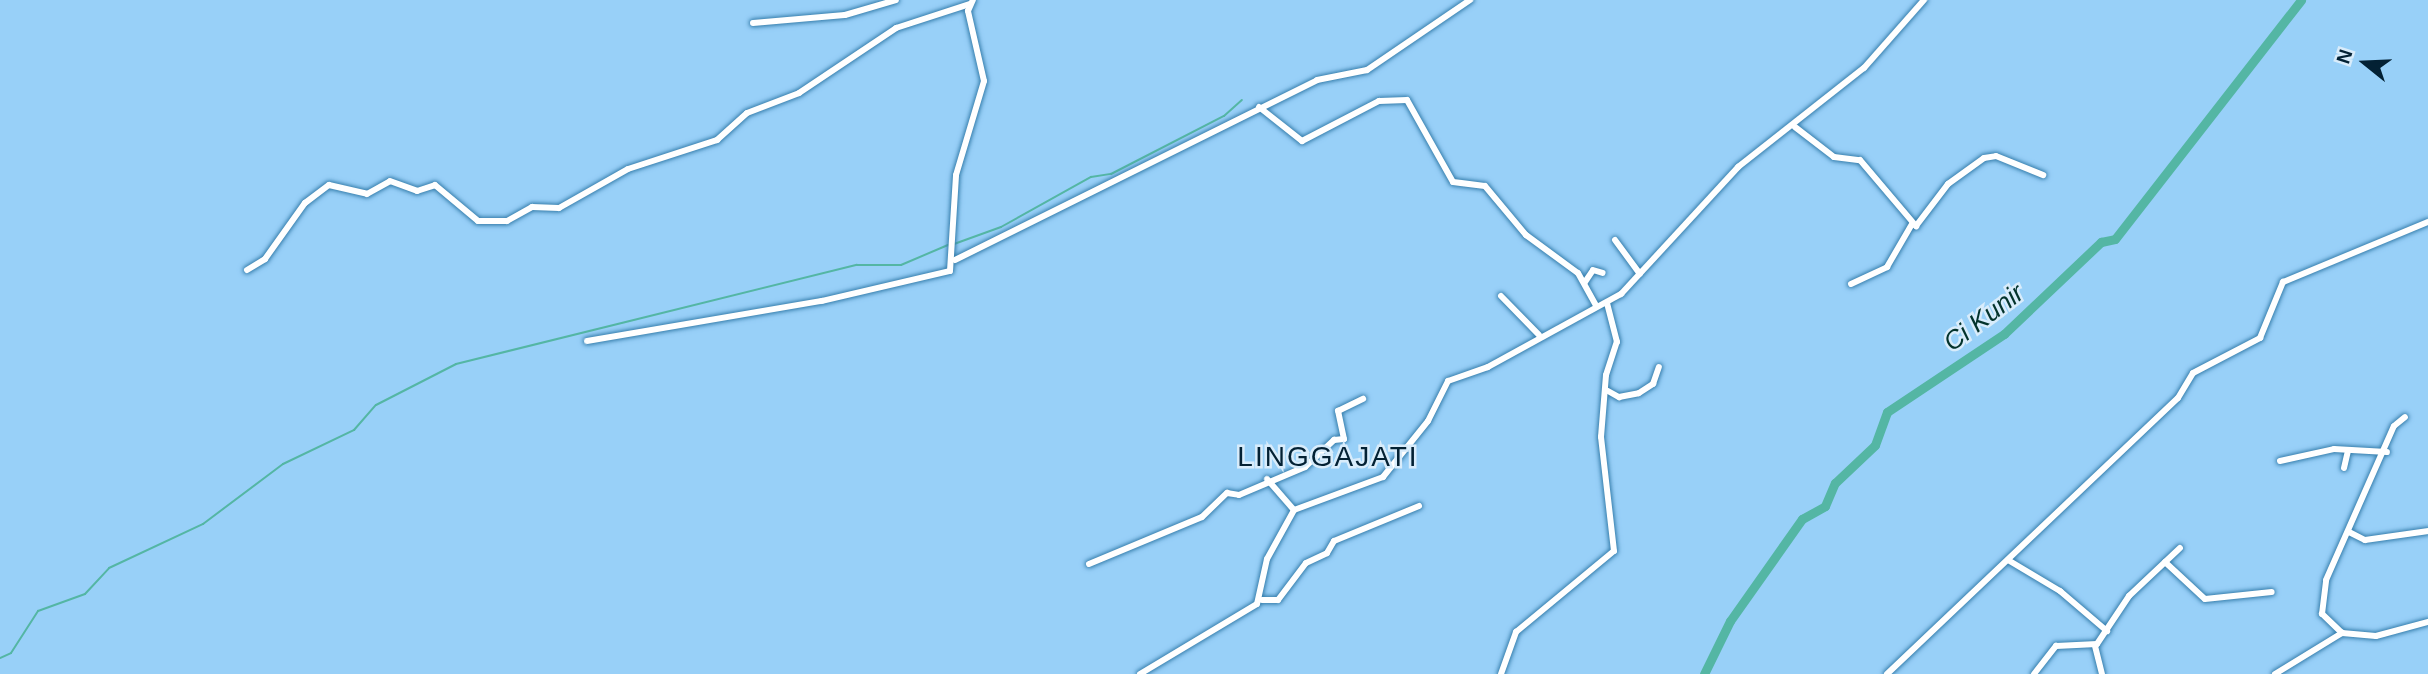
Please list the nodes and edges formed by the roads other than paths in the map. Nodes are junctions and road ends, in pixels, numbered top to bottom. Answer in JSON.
{"nodes":[{"id":1,"x":896,"y":0,"type":"edge"},
{"id":2,"x":1471,"y":0,"type":"edge"},
{"id":3,"x":1924,"y":0,"type":"edge"},
{"id":4,"x":971,"y":2,"type":"edge"},
{"id":5,"x":753,"y":23,"type":"dead end"},
{"id":6,"x":1259,"y":107,"type":"junction"},
{"id":7,"x":1795,"y":127,"type":"junction"},
{"id":8,"x":2043,"y":175,"type":"dead end"},
{"id":9,"x":2428,"y":222,"type":"edge"},
{"id":10,"x":1912,"y":224,"type":"junction"},
{"id":11,"x":1615,"y":240,"type":"dead end"},
{"id":12,"x":955,"y":260,"type":"junction"},
{"id":13,"x":247,"y":270,"type":"dead end"},
{"id":14,"x":1603,"y":274,"type":"dead end"},
{"id":15,"x":1640,"y":274,"type":"junction"},
{"id":16,"x":1585,"y":282,"type":"junction"},
{"id":17,"x":1851,"y":284,"type":"dead end"},
{"id":18,"x":1501,"y":296,"type":"dead end"},
{"id":19,"x":1607,"y":303,"type":"junction"},
{"id":20,"x":1596,"y":306,"type":"junction"},
{"id":21,"x":1539,"y":335,"type":"junction"},
{"id":22,"x":587,"y":341,"type":"dead end"},
{"id":23,"x":1659,"y":367,"type":"dead end"},
{"id":24,"x":1608,"y":391,"type":"junction"},
{"id":25,"x":1363,"y":398,"type":"dead end"},
{"id":26,"x":2405,"y":417,"type":"dead end"},
{"id":27,"x":2348,"y":450,"type":"junction"},
{"id":28,"x":2387,"y":452,"type":"junction"},
{"id":29,"x":2280,"y":461,"type":"dead end"},
{"id":30,"x":2344,"y":468,"type":"dead end"},
{"id":31,"x":1267,"y":479,"type":"junction"},
{"id":32,"x":1419,"y":506,"type":"dead end"},
{"id":33,"x":1294,"y":510,"type":"junction"},
{"id":34,"x":2428,"y":531,"type":"edge"},
{"id":35,"x":2349,"y":532,"type":"junction"},
{"id":36,"x":2180,"y":548,"type":"dead end"},
{"id":37,"x":2008,"y":560,"type":"junction"},
{"id":38,"x":2165,"y":562,"type":"junction"},
{"id":39,"x":1089,"y":564,"type":"dead end"},
{"id":40,"x":2272,"y":592,"type":"dead end"},
{"id":41,"x":1262,"y":600,"type":"junction"},
{"id":42,"x":2428,"y":622,"type":"edge"},
{"id":43,"x":2107,"y":631,"type":"junction"},
{"id":44,"x":2342,"y":633,"type":"junction"},
{"id":45,"x":2095,"y":646,"type":"junction"},
{"id":46,"x":2290,"y":666,"type":"junction"},
{"id":47,"x":1140,"y":674,"type":"edge"},
{"id":48,"x":1501,"y":674,"type":"edge"},
{"id":49,"x":1887,"y":674,"type":"edge"},
{"id":50,"x":2034,"y":674,"type":"edge"},
{"id":51,"x":2102,"y":674,"type":"edge"},
{"id":52,"x":2275,"y":674,"type":"edge"},
{"id":53,"x":2294,"y":674,"type":"edge"}],
"edges":[{"from":1,"to":5,"type":"street"},
{"from":2,"to":6,"type":"street"},
{"from":3,"to":7,"type":"street"},
{"from":4,"to":12,"type":"street"},
{"from":4,"to":13,"type":"street"},
{"from":6,"to":12,"type":"street"},
{"from":6,"to":16,"type":"street"},
{"from":7,"to":10,"type":"street"},
{"from":7,"to":15,"type":"street"},
{"from":8,"to":10,"type":"street"},
{"from":9,"to":37,"type":"street"},
{"from":10,"to":17,"type":"street"},
{"from":11,"to":15,"type":"street"},
{"from":12,"to":22,"type":"street"},
{"from":14,"to":16,"type":"street"},
{"from":15,"to":19,"type":"street"},
{"from":16,"to":20,"type":"street"},
{"from":18,"to":21,"type":"street"},
{"from":19,"to":20,"type":"street"},
{"from":19,"to":24,"type":"street"},
{"from":20,"to":21,"type":"street"},
{"from":21,"to":33,"type":"street"},
{"from":23,"to":24,"type":"street"},
{"from":24,"to":48,"type":"street"},
{"from":25,"to":31,"type":"street"},
{"from":26,"to":28,"type":"street"},
{"from":27,"to":28,"type":"street"},
{"from":27,"to":29,"type":"street"},
{"from":27,"to":30,"type":"street"},
{"from":28,"to":35,"type":"street"},
{"from":31,"to":33,"type":"street"},
{"from":31,"to":39,"type":"street"},
{"from":32,"to":41,"type":"street"},
{"from":33,"to":41,"type":"street"},
{"from":34,"to":35,"type":"street"},
{"from":35,"to":44,"type":"street"},
{"from":36,"to":38,"type":"street"},
{"from":37,"to":43,"type":"street"},
{"from":37,"to":49,"type":"street"},
{"from":38,"to":40,"type":"street"},
{"from":38,"to":43,"type":"street"},
{"from":41,"to":47,"type":"street"},
{"from":42,"to":44,"type":"street"},
{"from":43,"to":45,"type":"street"},
{"from":44,"to":46,"type":"street"},
{"from":45,"to":50,"type":"street"},
{"from":45,"to":51,"type":"street"},
{"from":46,"to":52,"type":"street"},
{"from":46,"to":53,"type":"street"}]}
